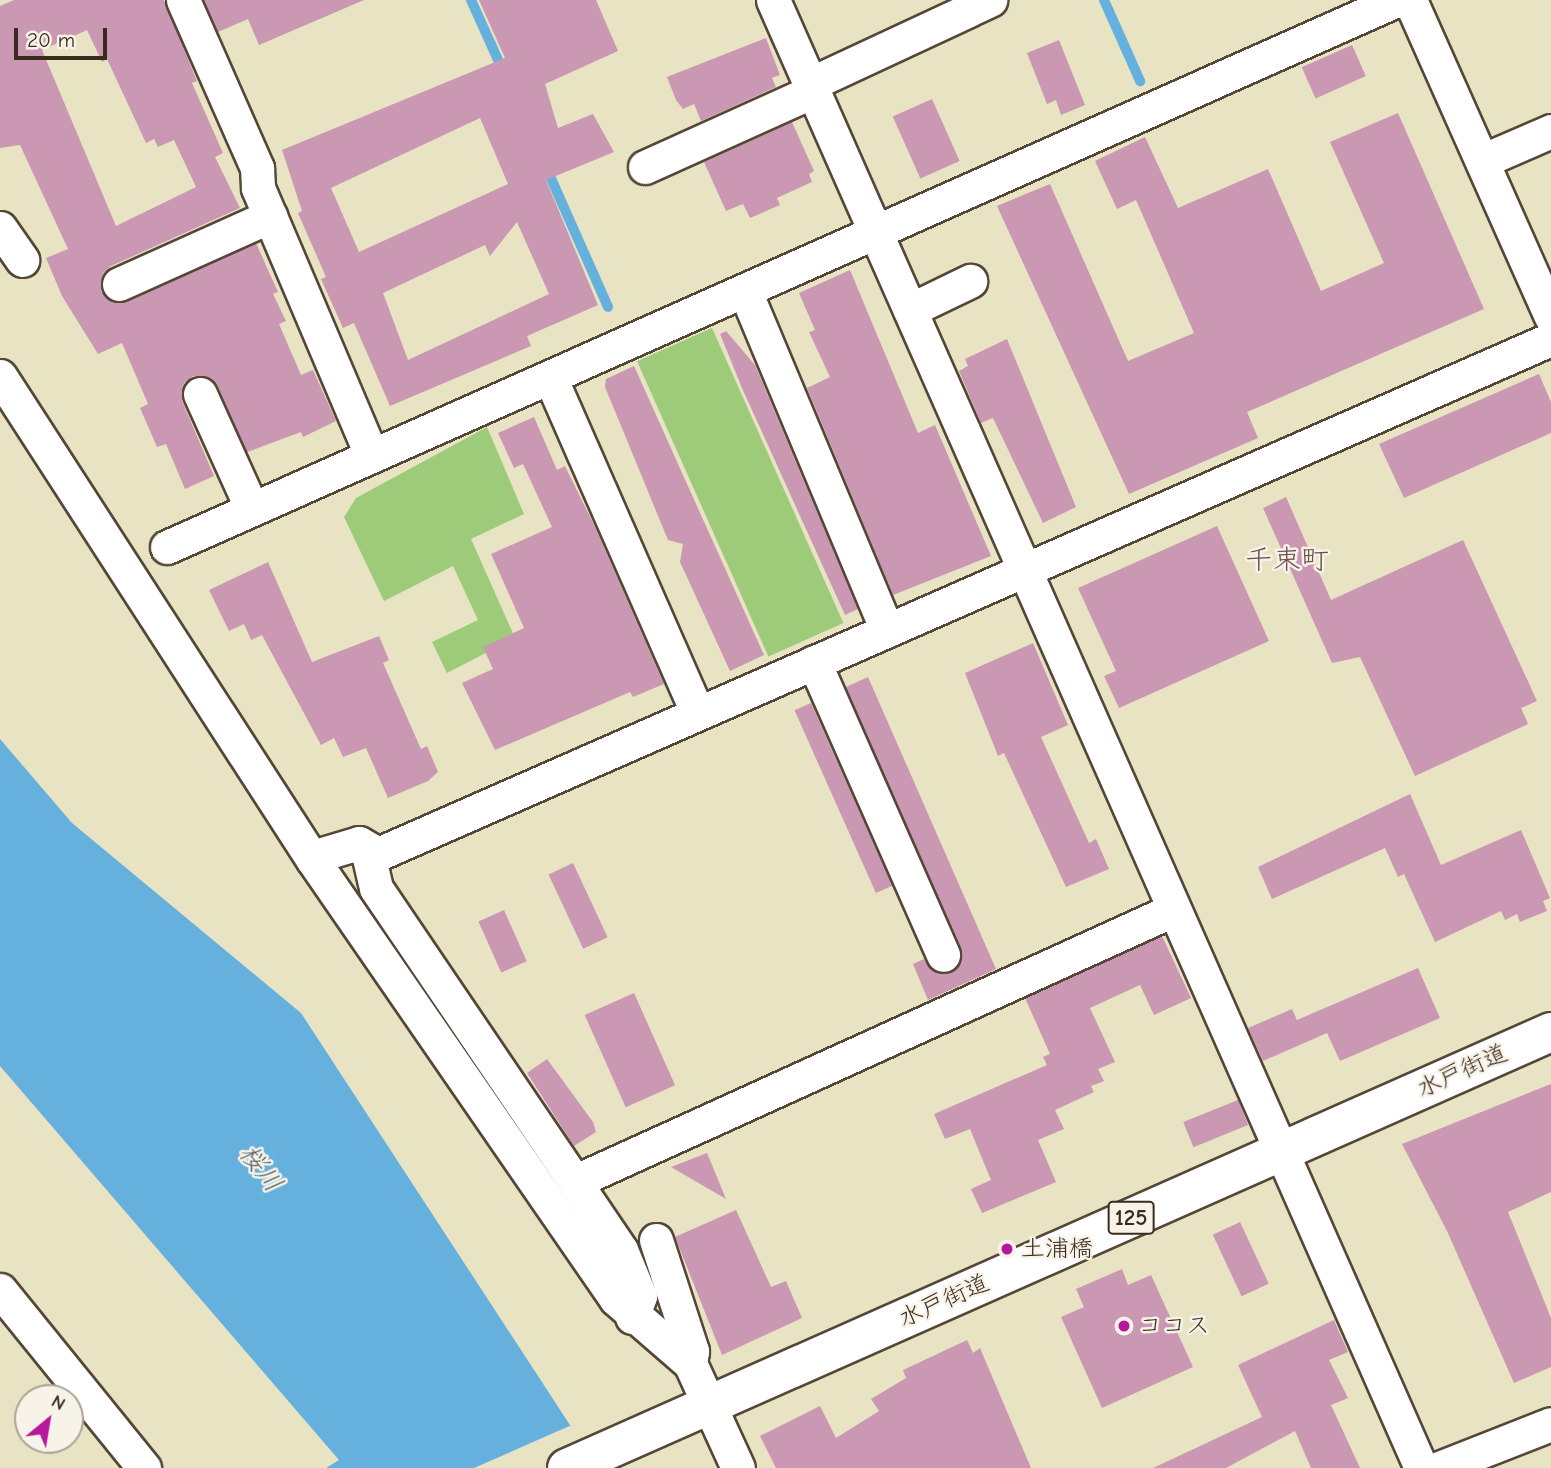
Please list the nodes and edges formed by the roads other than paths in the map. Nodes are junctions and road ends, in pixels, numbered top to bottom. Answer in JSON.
{"nodes":[{"id":1,"x":183,"y":0,"type":"edge"},
{"id":2,"x":773,"y":0,"type":"edge"},
{"id":3,"x":990,"y":0,"type":"edge"},
{"id":4,"x":1397,"y":0,"type":"edge"},
{"id":5,"x":1410,"y":0,"type":"edge"},
{"id":6,"x":811,"y":87,"type":"junction"},
{"id":7,"x":1551,"y":131,"type":"edge"},
{"id":8,"x":1482,"y":161,"type":"junction"},
{"id":9,"x":645,"y":167,"type":"dead end"},
{"id":10,"x":270,"y":216,"type":"junction"},
{"id":11,"x":0,"y":228,"type":"edge"},
{"id":12,"x":875,"y":230,"type":"junction"},
{"id":13,"x":22,"y":260,"type":"dead end"},
{"id":14,"x":970,"y":281,"type":"dead end"},
{"id":15,"x":119,"y":284,"type":"dead end"},
{"id":16,"x":745,"y":291,"type":"junction"},
{"id":17,"x":910,"y":310,"type":"junction"},
{"id":18,"x":1551,"y":316,"type":"edge"},
{"id":19,"x":1551,"y":339,"type":"edge"},
{"id":20,"x":0,"y":376,"type":"edge"},
{"id":21,"x":551,"y":377,"type":"junction"},
{"id":22,"x":200,"y":394,"type":"dead end"},
{"id":23,"x":372,"y":456,"type":"junction"},
{"id":24,"x":251,"y":509,"type":"junction"},
{"id":25,"x":167,"y":547,"type":"dead end"},
{"id":26,"x":1026,"y":570,"type":"junction"},
{"id":27,"x":887,"y":630,"type":"junction"},
{"id":28,"x":814,"y":662,"type":"junction"},
{"id":29,"x":697,"y":712,"type":"junction"},
{"id":30,"x":374,"y":856,"type":"junction"},
{"id":31,"x":312,"y":857,"type":"junction"},
{"id":32,"x":1173,"y":911,"type":"junction"},
{"id":33,"x":943,"y":955,"type":"dead end"},
{"id":34,"x":1551,"y":1032,"type":"edge"},
{"id":35,"x":1279,"y":1151,"type":"junction"},
{"id":36,"x":576,"y":1181,"type":"junction"},
{"id":37,"x":656,"y":1240,"type":"dead end"},
{"id":38,"x":0,"y":1290,"type":"edge"},
{"id":39,"x":632,"y":1317,"type":"junction"},
{"id":40,"x":690,"y":1363,"type":"junction"},
{"id":41,"x":697,"y":1411,"type":"junction"},
{"id":42,"x":1551,"y":1424,"type":"edge"},
{"id":43,"x":144,"y":1468,"type":"edge"},
{"id":44,"x":567,"y":1468,"type":"edge"},
{"id":45,"x":738,"y":1468,"type":"edge"},
{"id":46,"x":1420,"y":1468,"type":"edge"},
{"id":47,"x":1439,"y":1468,"type":"edge"}],
"edges":[{"from":1,"to":10,"type":"street"},
{"from":2,"to":6,"type":"street"},
{"from":3,"to":6,"type":"street"},
{"from":4,"to":12,"type":"street"},
{"from":5,"to":8,"type":"street"},
{"from":6,"to":9,"type":"street"},
{"from":6,"to":12,"type":"street"},
{"from":7,"to":8,"type":"street"},
{"from":8,"to":18,"type":"street"},
{"from":10,"to":15,"type":"street"},
{"from":10,"to":23,"type":"street"},
{"from":11,"to":13,"type":"street"},
{"from":12,"to":16,"type":"street"},
{"from":12,"to":17,"type":"street"},
{"from":14,"to":17,"type":"street"},
{"from":16,"to":21,"type":"street"},
{"from":16,"to":27,"type":"street"},
{"from":17,"to":26,"type":"street"},
{"from":19,"to":26,"type":"street"},
{"from":20,"to":31,"type":"street"},
{"from":21,"to":23,"type":"street"},
{"from":21,"to":29,"type":"street"},
{"from":22,"to":24,"type":"street"},
{"from":23,"to":24,"type":"street"},
{"from":24,"to":25,"type":"street"},
{"from":26,"to":27,"type":"street"},
{"from":26,"to":32,"type":"street"},
{"from":27,"to":28,"type":"street"},
{"from":28,"to":29,"type":"street"},
{"from":28,"to":33,"type":"street"},
{"from":29,"to":30,"type":"street"},
{"from":30,"to":31,"type":"street"},
{"from":30,"to":36,"type":"street"},
{"from":31,"to":39,"type":"street"},
{"from":32,"to":35,"type":"street"},
{"from":32,"to":36,"type":"street"},
{"from":34,"to":35,"type":"highway","name":"水戸街道","number":"125"},
{"from":35,"to":41,"type":"highway","name":"水戸街道","number":"125"},
{"from":35,"to":46,"type":"street"},
{"from":36,"to":39,"type":"street"},
{"from":37,"to":40,"type":"street"},
{"from":38,"to":43,"type":"street"},
{"from":39,"to":40,"type":"street"},
{"from":40,"to":41,"type":"street"},
{"from":41,"to":44,"type":"highway","name":"水戸街道","number":"125"},
{"from":41,"to":45,"type":"street"},
{"from":42,"to":47,"type":"street"}]}
